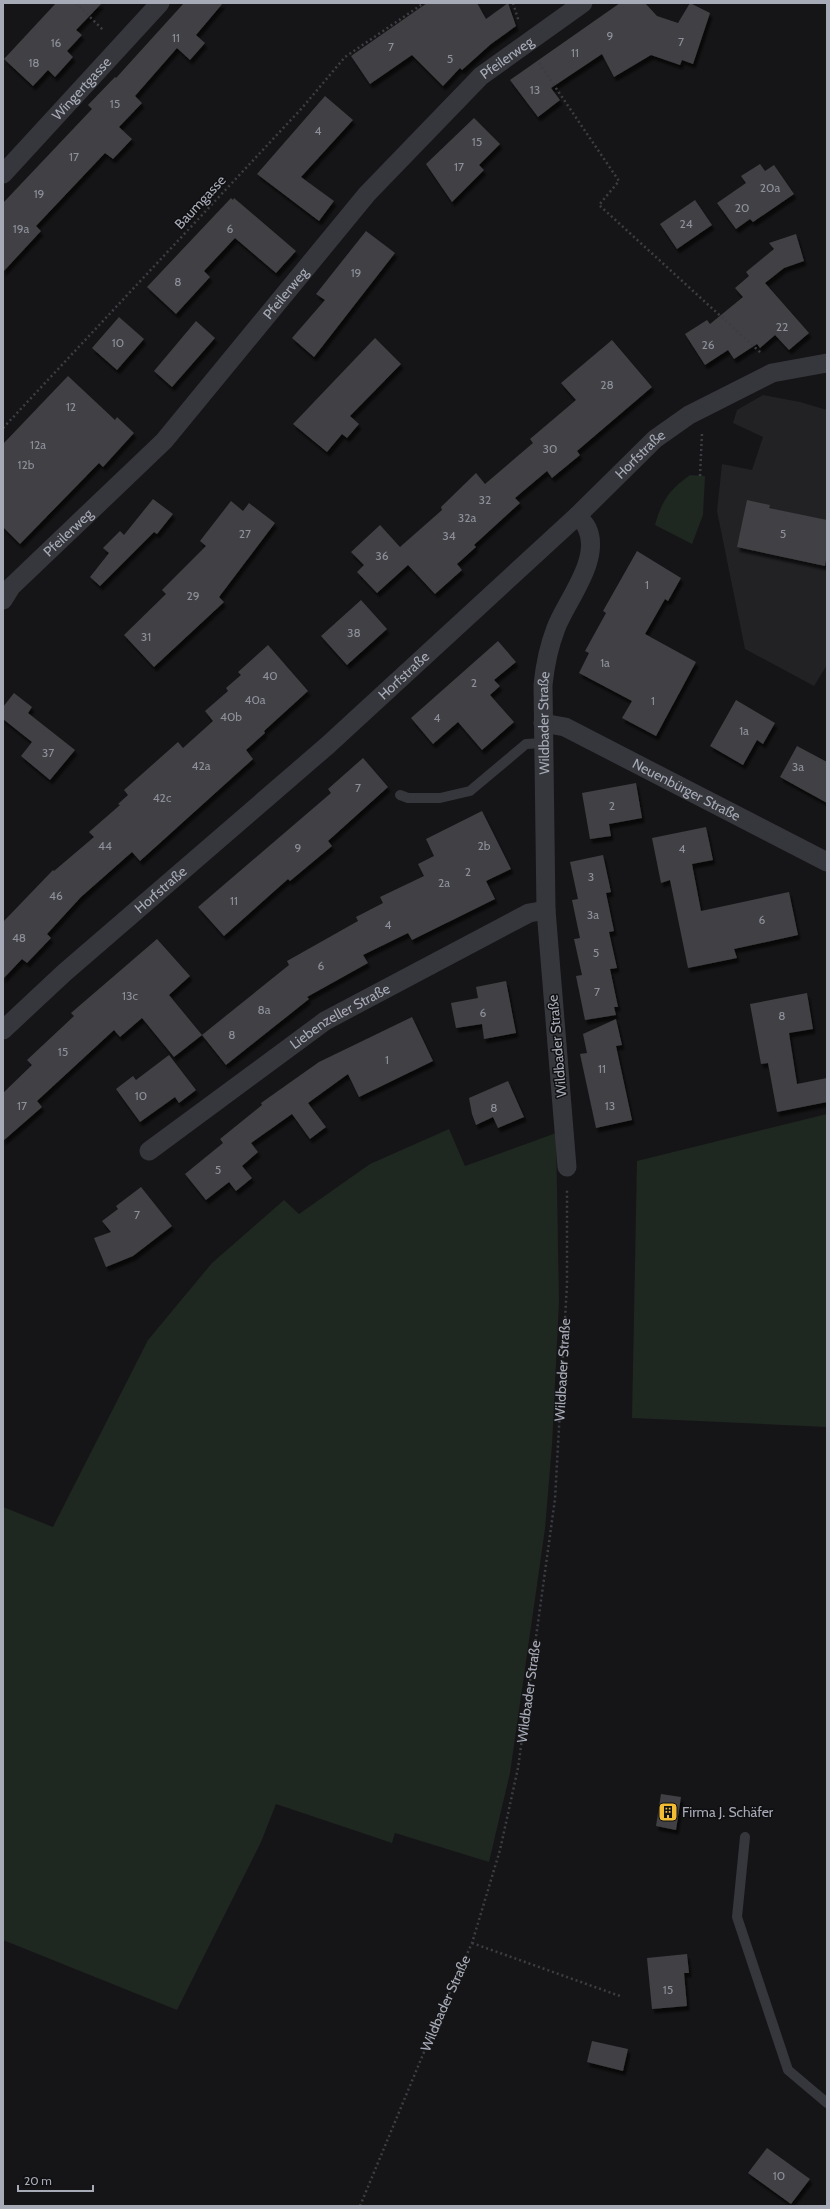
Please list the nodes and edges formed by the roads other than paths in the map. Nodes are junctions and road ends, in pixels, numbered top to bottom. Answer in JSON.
{"nodes":[{"id":1,"x":160,"y":3,"type":"edge"},
{"id":2,"x":583,"y":3,"type":"edge"},
{"id":3,"x":3,"y":174,"type":"edge"},
{"id":4,"x":827,"y":363,"type":"edge"},
{"id":5,"x":577,"y":516,"type":"junction"},
{"id":6,"x":3,"y":600,"type":"edge"},
{"id":7,"x":544,"y":723,"type":"junction"},
{"id":8,"x":543,"y":743,"type":"junction"},
{"id":9,"x":400,"y":795,"type":"dead end"},
{"id":10,"x":827,"y":862,"type":"edge"},
{"id":11,"x":546,"y":910,"type":"junction"},
{"id":12,"x":3,"y":1030,"type":"edge"},
{"id":13,"x":150,"y":1152,"type":"dead end"},
{"id":14,"x":567,"y":1167,"type":"road end"},
{"id":15,"x":745,"y":1837,"type":"dead end"},
{"id":16,"x":827,"y":2103,"type":"edge"}],
"edges":[{"from":1,"to":3,"type":"street","name":"Wingertgasse"},
{"from":2,"to":6,"type":"street","name":"Pfeilerweg"},
{"from":4,"to":5,"type":"street","name":"Horfstraße"},
{"from":5,"to":7,"type":"street","name":"Wildbader Straße"},
{"from":5,"to":12,"type":"street","name":"Horfstraße"},
{"from":7,"to":8,"type":"street","name":"Wildbader Straße"},
{"from":7,"to":10,"type":"street","name":"Neuenbürger Straße"},
{"from":8,"to":9,"type":"lane"},
{"from":8,"to":11,"type":"street","name":"Wildbader Straße"},
{"from":11,"to":13,"type":"street","name":"Liebenzeller Straße"},
{"from":11,"to":14,"type":"street","name":"Wildbader Straße"},
{"from":15,"to":16,"type":"lane"}]}
